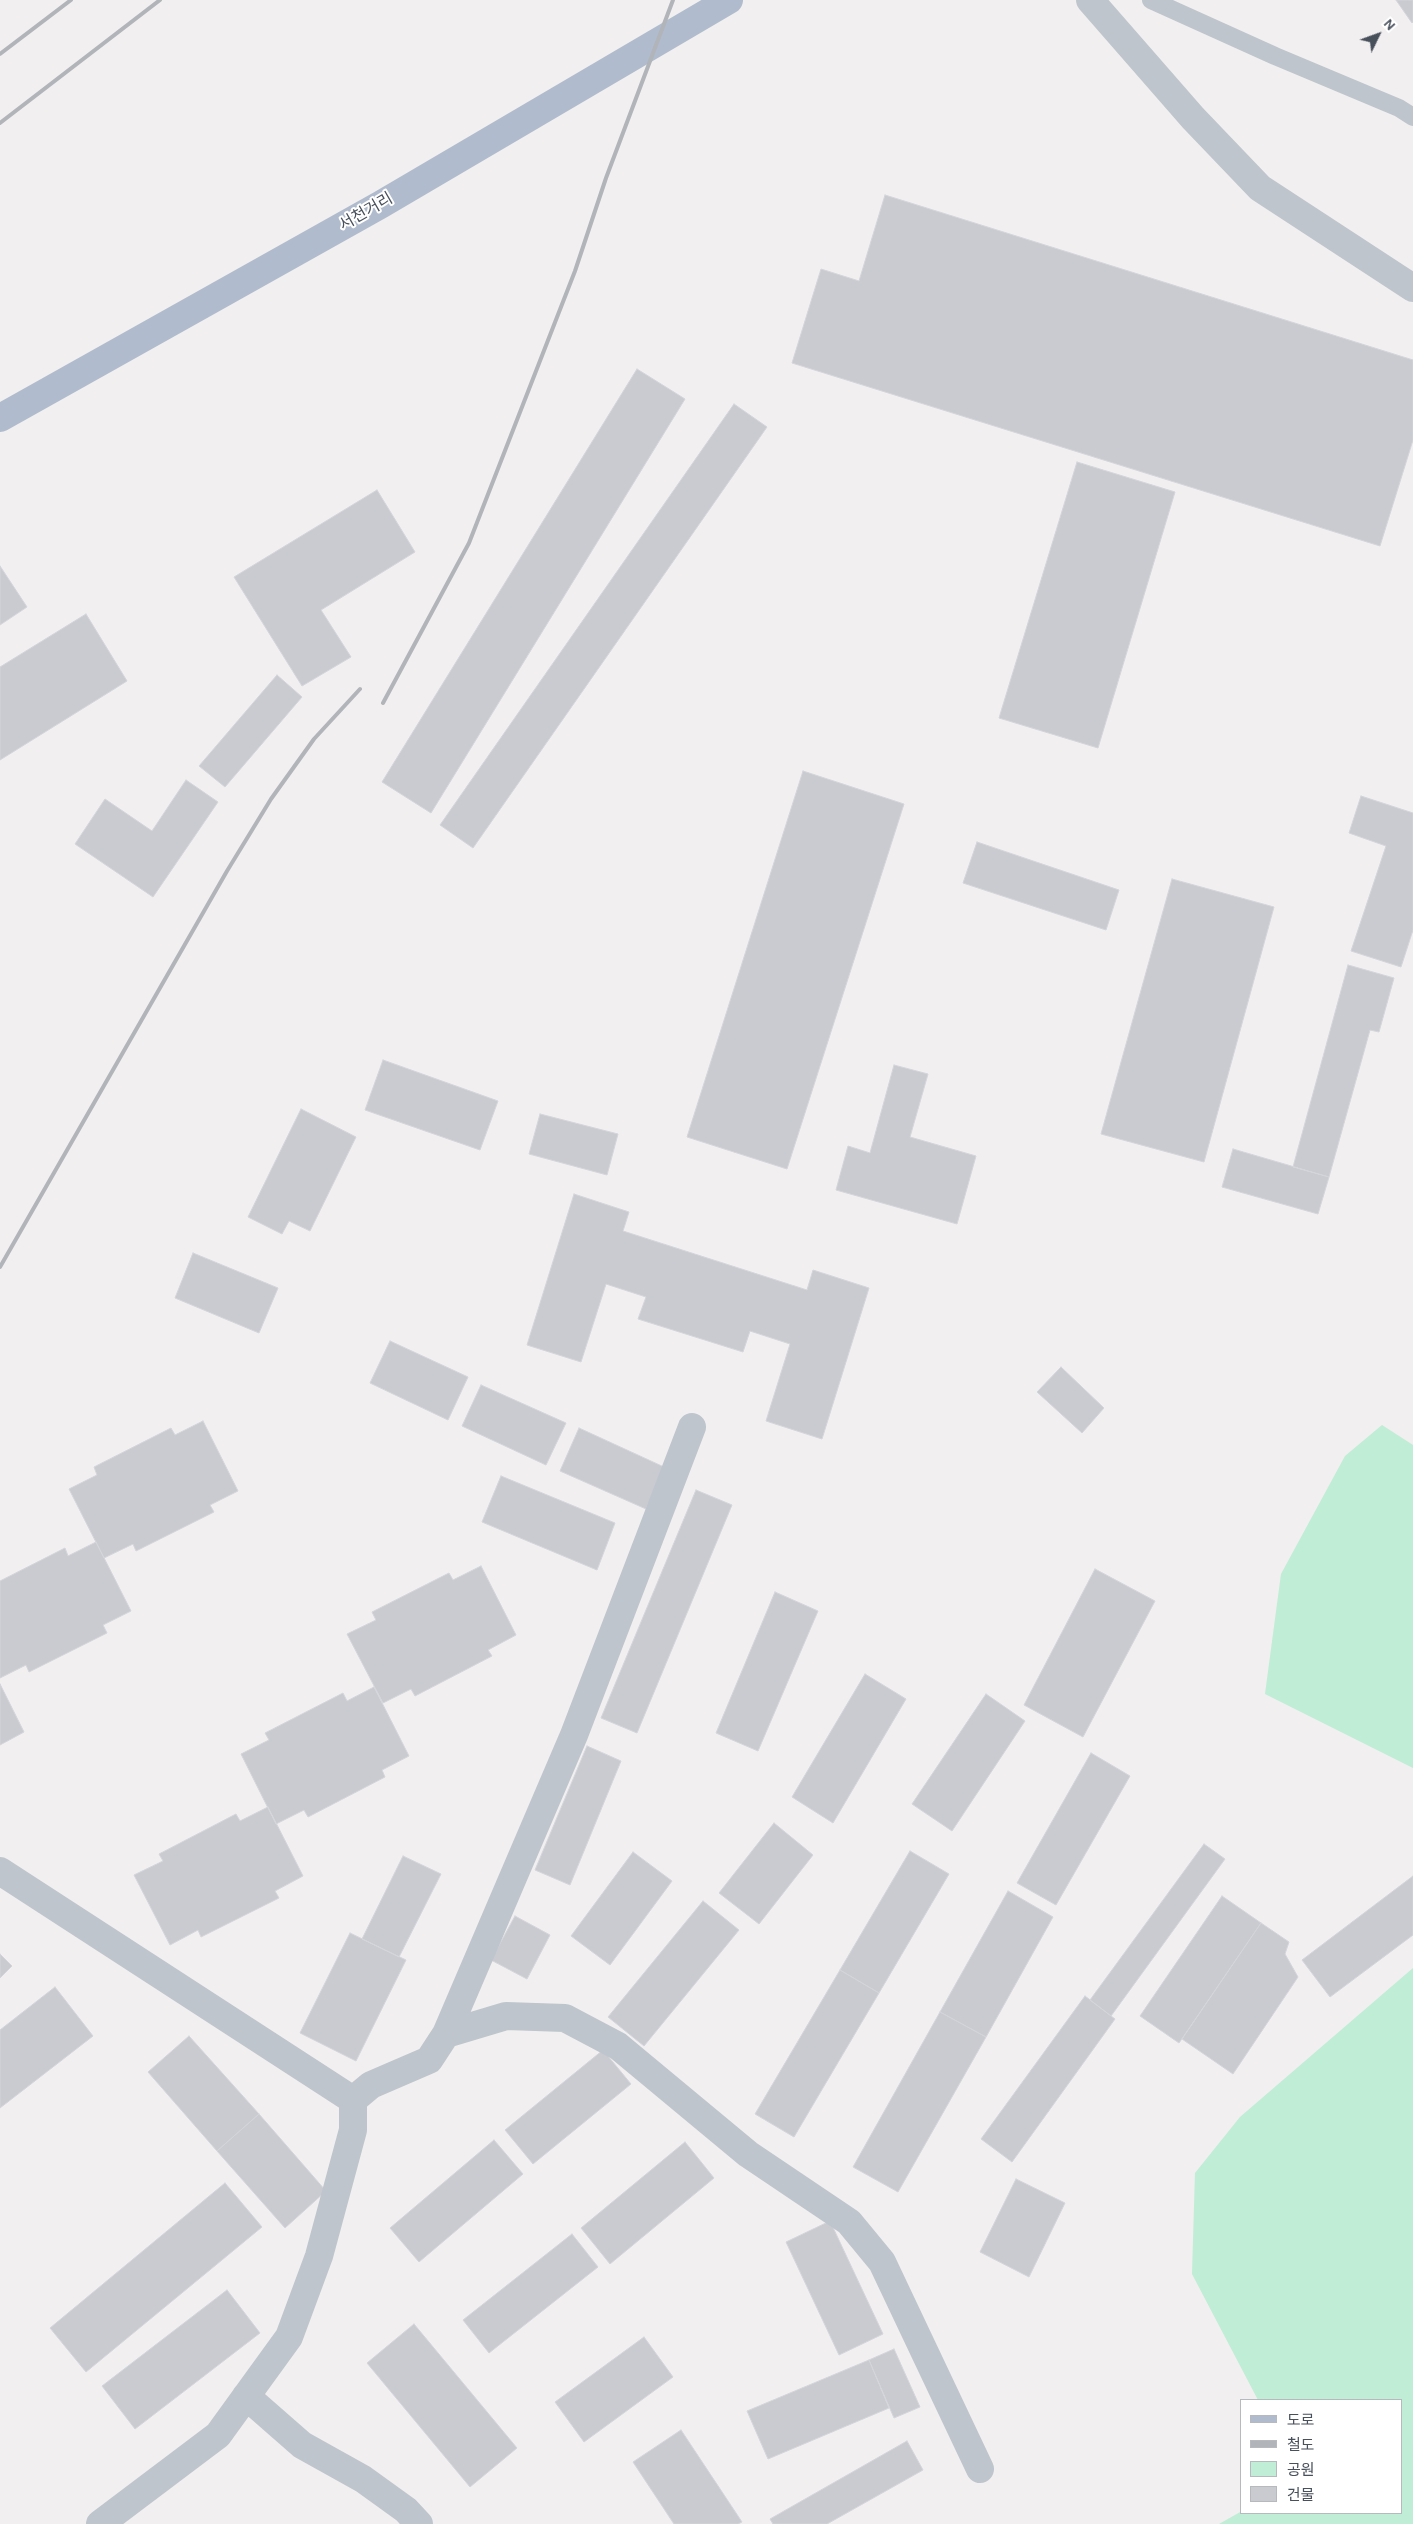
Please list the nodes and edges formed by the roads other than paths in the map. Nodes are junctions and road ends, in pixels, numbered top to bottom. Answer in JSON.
{"nodes":[{"id":1,"x":729,"y":0,"type":"edge"},
{"id":2,"x":1090,"y":0,"type":"edge"},
{"id":3,"x":1150,"y":0,"type":"edge"},
{"id":4,"x":1413,"y":117,"type":"edge"},
{"id":5,"x":1413,"y":288,"type":"edge"},
{"id":6,"x":0,"y":418,"type":"edge"},
{"id":7,"x":692,"y":1426,"type":"dead end"},
{"id":8,"x":0,"y":1871,"type":"edge"},
{"id":9,"x":446,"y":2034,"type":"junction"},
{"id":10,"x":353,"y":2100,"type":"junction"},
{"id":11,"x":246,"y":2396,"type":"junction"},
{"id":12,"x":980,"y":2469,"type":"dead end"},
{"id":13,"x":100,"y":2524,"type":"edge"},
{"id":14,"x":419,"y":2524,"type":"edge"}],
"edges":[{"from":1,"to":6,"type":"main road","name":"서천거리"},
{"from":2,"to":5,"type":"street"},
{"from":3,"to":4,"type":"lane"},
{"from":7,"to":9,"type":"street"},
{"from":8,"to":10,"type":"street"},
{"from":9,"to":10,"type":"street"},
{"from":9,"to":12,"type":"street"},
{"from":10,"to":11,"type":"street"},
{"from":11,"to":13,"type":"street"},
{"from":11,"to":14,"type":"street"}]}
